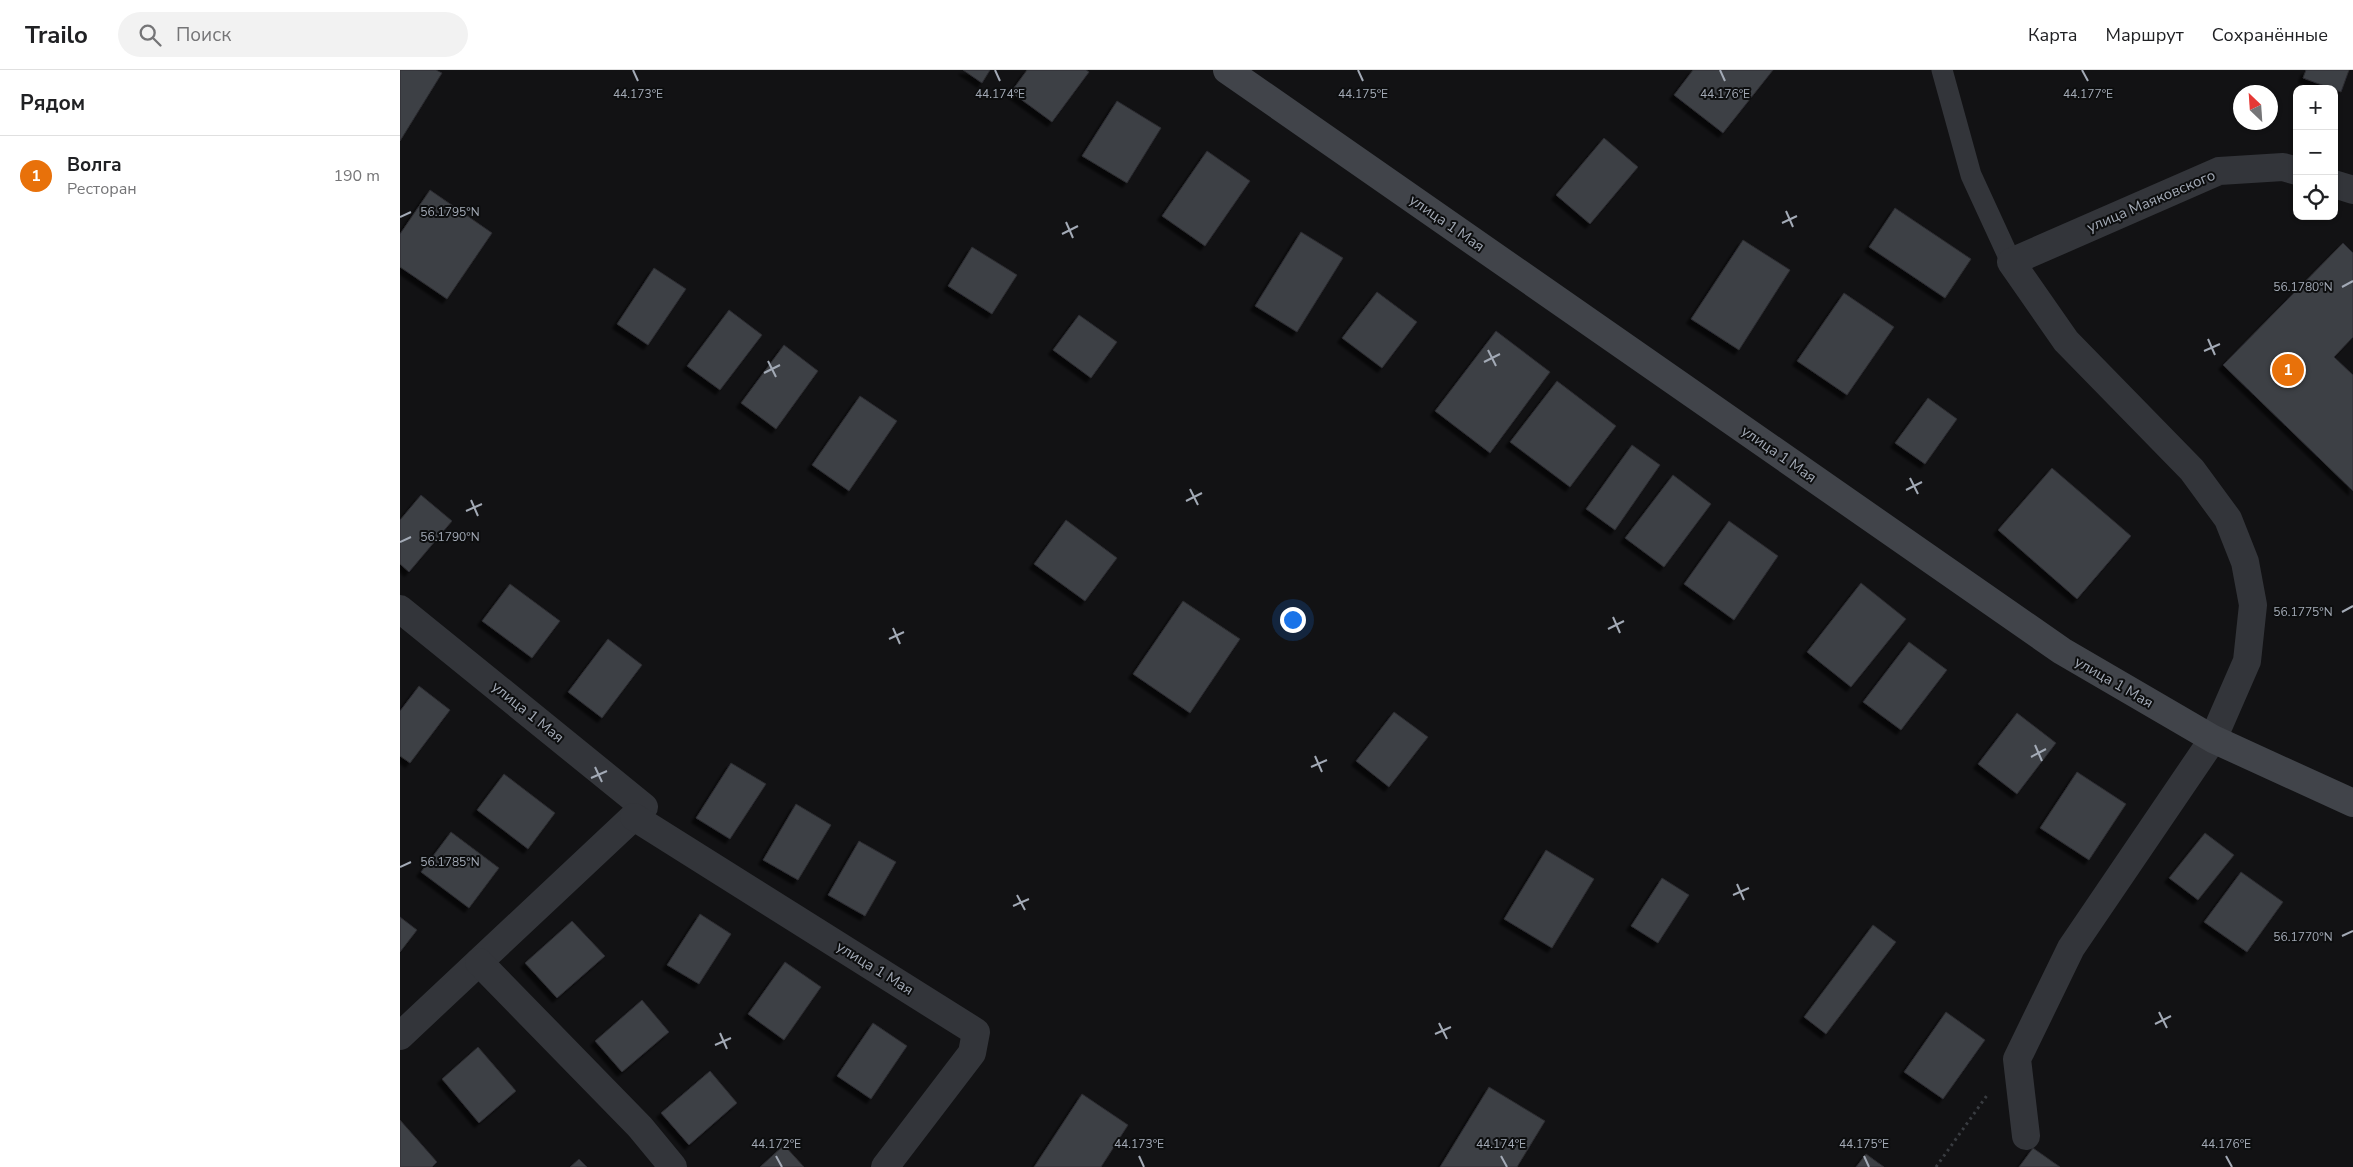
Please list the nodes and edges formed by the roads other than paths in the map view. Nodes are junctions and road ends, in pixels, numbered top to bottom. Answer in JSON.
{"nodes":[{"id":1,"x":1227,"y":70,"type":"edge"},
{"id":2,"x":1942,"y":70,"type":"edge"},
{"id":3,"x":2293,"y":170,"type":"edge"},
{"id":4,"x":2338,"y":185,"type":"edge"},
{"id":5,"x":2353,"y":190,"type":"edge"},
{"id":6,"x":2011,"y":262,"type":"junction"},
{"id":7,"x":400,"y":608,"type":"edge"},
{"id":8,"x":2213,"y":739,"type":"junction"},
{"id":9,"x":2353,"y":803,"type":"edge"},
{"id":10,"x":634,"y":817,"type":"junction"},
{"id":11,"x":479,"y":962,"type":"junction"},
{"id":12,"x":400,"y":1036,"type":"edge"},
{"id":13,"x":2026,"y":1136,"type":"dead end"},
{"id":14,"x":673,"y":1167,"type":"edge"},
{"id":15,"x":885,"y":1167,"type":"edge"}],
"edges":[{"from":1,"to":8,"type":"street","name":"улица 1 Мая"},
{"from":2,"to":6,"type":"lane"},
{"from":3,"to":6,"type":"street","name":"улица Маяковского"},
{"from":4,"to":5,"type":"street"},
{"from":6,"to":8,"type":"street"},
{"from":7,"to":10,"type":"street","name":"улица 1 Мая"},
{"from":8,"to":9,"type":"street","name":"улица 1 Мая"},
{"from":8,"to":13,"type":"street"},
{"from":10,"to":11,"type":"street"},
{"from":10,"to":15,"type":"street","name":"улица 1 Мая"},
{"from":11,"to":12,"type":"street"},
{"from":11,"to":14,"type":"street"}]}
